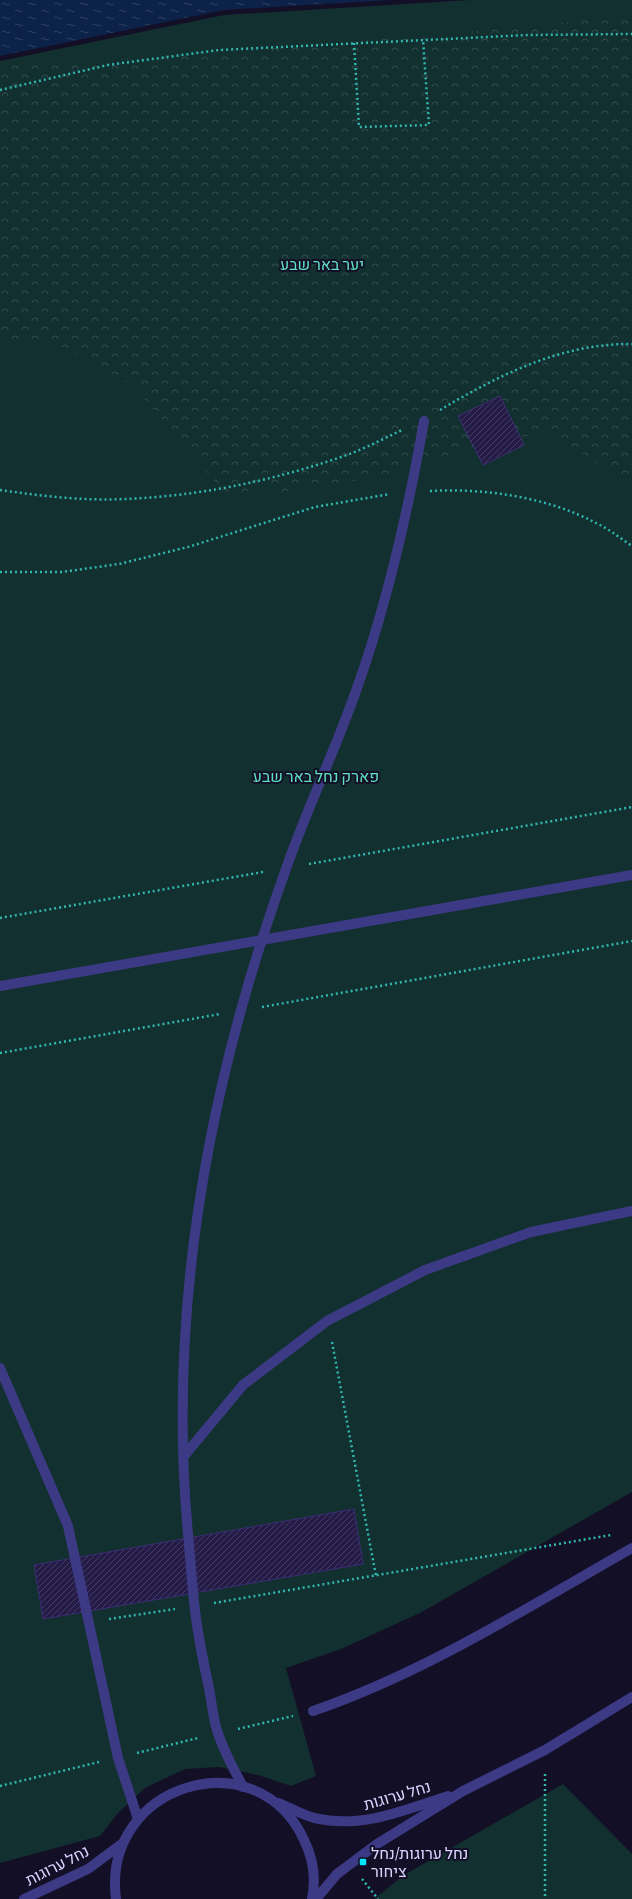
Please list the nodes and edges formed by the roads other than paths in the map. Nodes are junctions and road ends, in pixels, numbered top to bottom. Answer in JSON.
{"nodes":[{"id":1,"x":424,"y":421,"type":"road end"},
{"id":2,"x":632,"y":876,"type":"edge"},
{"id":3,"x":262,"y":940,"type":"junction"},
{"id":4,"x":0,"y":986,"type":"edge"},
{"id":5,"x":632,"y":1210,"type":"edge"},
{"id":6,"x":0,"y":1368,"type":"edge"},
{"id":7,"x":184,"y":1456,"type":"junction"},
{"id":8,"x":632,"y":1548,"type":"edge"},
{"id":9,"x":632,"y":1697,"type":"edge"},
{"id":10,"x":313,"y":1711,"type":"road end"},
{"id":11,"x":243,"y":1787,"type":"junction"},
{"id":12,"x":463,"y":1792,"type":"junction"},
{"id":13,"x":270,"y":1800,"type":"junction"},
{"id":14,"x":138,"y":1819,"type":"junction"},
{"id":15,"x":123,"y":1844,"type":"junction"},
{"id":16,"x":24,"y":1899,"type":"edge"},
{"id":17,"x":116,"y":1899,"type":"edge"},
{"id":18,"x":312,"y":1899,"type":"edge"},
{"id":19,"x":316,"y":1899,"type":"edge"}],
"edges":[{"from":1,"to":3,"type":"street"},
{"from":2,"to":3,"type":"street"},
{"from":3,"to":4,"type":"street"},
{"from":3,"to":7,"type":"street"},
{"from":5,"to":7,"type":"street"},
{"from":6,"to":14,"type":"street"},
{"from":7,"to":11,"type":"street"},
{"from":8,"to":10,"type":"street"},
{"from":9,"to":12,"type":"street","name":"נחל ערוגות"},
{"from":11,"to":13,"type":"street"},
{"from":11,"to":14,"type":"street"},
{"from":12,"to":13,"type":"street","name":"נחל ערוגות"},
{"from":12,"to":19,"type":"street","name":"נחל ערוגות"},
{"from":13,"to":18,"type":"street"},
{"from":14,"to":15,"type":"street"},
{"from":15,"to":16,"type":"street","name":"נחל ערוגות"},
{"from":15,"to":17,"type":"street"}]}
